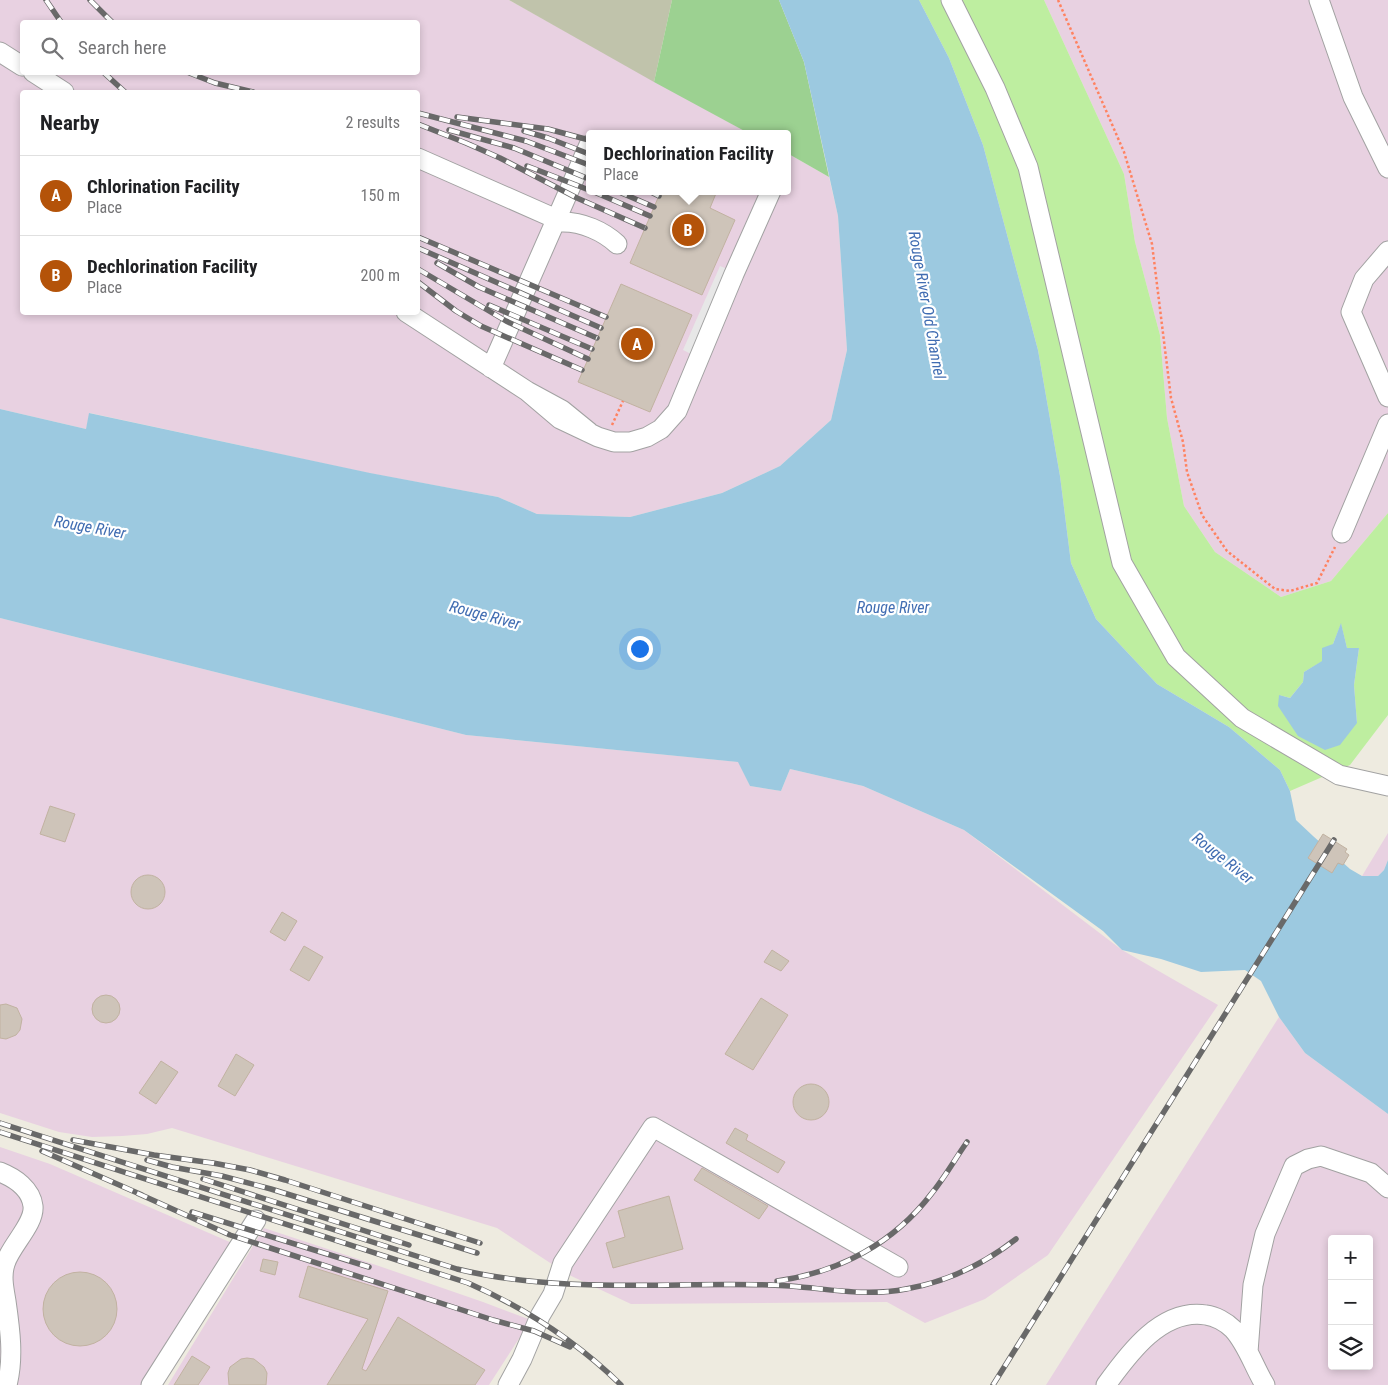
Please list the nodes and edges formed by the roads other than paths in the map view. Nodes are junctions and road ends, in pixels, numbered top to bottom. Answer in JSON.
{"nodes":[{"id":1,"x":951,"y":0,"type":"edge"},
{"id":2,"x":1319,"y":0,"type":"edge"},
{"id":3,"x":0,"y":52,"type":"edge"},
{"id":4,"x":20,"y":65,"type":"edge"},
{"id":5,"x":38,"y":75,"type":"edge"},
{"id":6,"x":61,"y":90,"type":"edge"},
{"id":7,"x":586,"y":153,"type":"edge"},
{"id":8,"x":420,"y":159,"type":"edge"},
{"id":9,"x":1388,"y":168,"type":"edge"},
{"id":10,"x":769,"y":195,"type":"edge"},
{"id":11,"x":560,"y":221,"type":"junction"},
{"id":12,"x":1388,"y":250,"type":"edge"},
{"id":13,"x":411,"y":315,"type":"edge"},
{"id":14,"x":491,"y":368,"type":"junction"},
{"id":15,"x":1388,"y":397,"type":"edge"},
{"id":16,"x":1388,"y":424,"type":"edge"},
{"id":17,"x":1342,"y":533,"type":"road end"},
{"id":18,"x":1388,"y":786,"type":"edge"},
{"id":19,"x":0,"y":1172,"type":"edge"},
{"id":20,"x":1388,"y":1188,"type":"edge"},
{"id":21,"x":256,"y":1220,"type":"dead end"},
{"id":22,"x":898,"y":1267,"type":"dead end"},
{"id":23,"x":1248,"y":1352,"type":"junction"},
{"id":24,"x":8,"y":1380,"type":"edge"},
{"id":25,"x":151,"y":1385,"type":"edge"},
{"id":26,"x":508,"y":1385,"type":"edge"},
{"id":27,"x":1106,"y":1385,"type":"edge"},
{"id":28,"x":1265,"y":1385,"type":"edge"}],
"edges":[{"from":1,"to":18,"type":"lane"},
{"from":2,"to":9,"type":"lane"},
{"from":3,"to":4,"type":"lane"},
{"from":5,"to":6,"type":"lane"},
{"from":7,"to":11,"type":"lane"},
{"from":8,"to":11,"type":"lane"},
{"from":10,"to":14,"type":"lane"},
{"from":11,"to":14,"type":"lane"},
{"from":12,"to":15,"type":"lane"},
{"from":13,"to":14,"type":"lane"},
{"from":16,"to":17,"type":"lane"},
{"from":19,"to":24,"type":"lane"},
{"from":20,"to":23,"type":"lane"},
{"from":21,"to":25,"type":"lane"},
{"from":22,"to":26,"type":"lane"},
{"from":23,"to":27,"type":"lane"},
{"from":23,"to":28,"type":"lane"}]}
